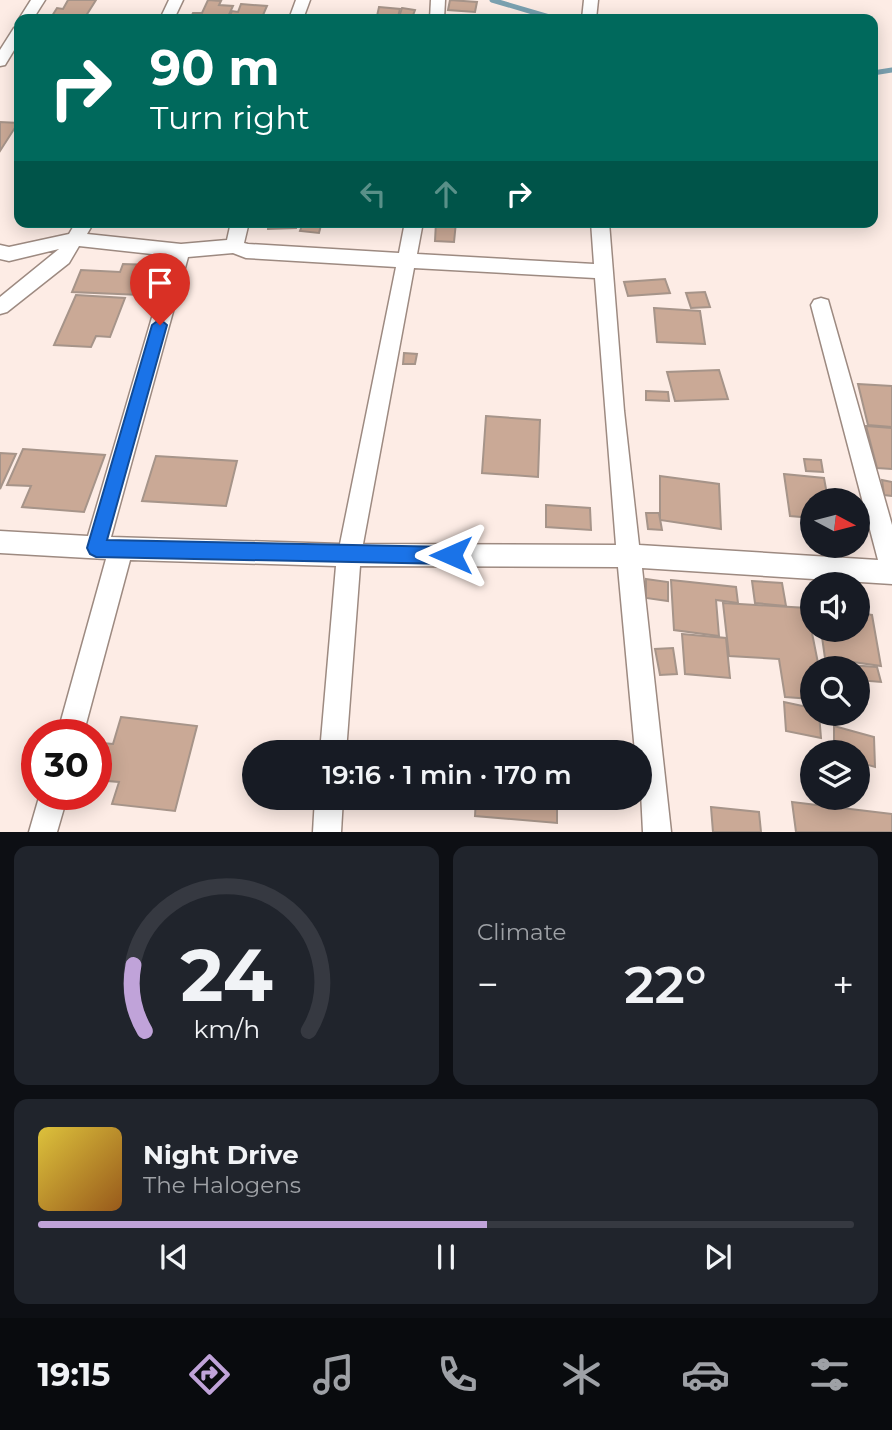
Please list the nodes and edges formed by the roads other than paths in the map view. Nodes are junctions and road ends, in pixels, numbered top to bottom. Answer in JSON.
{"nodes":[{"id":1,"x":14,"y":41,"type":"edge"},
{"id":2,"x":6,"y":58,"type":"edge"},
{"id":3,"x":81,"y":228,"type":"edge"},
{"id":4,"x":238,"y":228,"type":"edge"},
{"id":5,"x":413,"y":228,"type":"edge"},
{"id":6,"x":600,"y":228,"type":"edge"},
{"id":7,"x":75,"y":239,"type":"junction"},
{"id":8,"x":234,"y":246,"type":"junction"},
{"id":9,"x":181,"y":251,"type":"junction"},
{"id":10,"x":0,"y":252,"type":"edge"},
{"id":11,"x":408,"y":262,"type":"junction"},
{"id":12,"x":604,"y":272,"type":"junction"},
{"id":13,"x":821,"y":305,"type":"dead end"},
{"id":14,"x":0,"y":307,"type":"edge"},
{"id":15,"x":0,"y":542,"type":"edge"},
{"id":16,"x":109,"y":549,"type":"junction"},
{"id":17,"x":349,"y":555,"type":"junction"},
{"id":18,"x":629,"y":556,"type":"junction"},
{"id":19,"x":892,"y":569,"type":"edge"},
{"id":20,"x":73,"y":719,"type":"edge"},
{"id":21,"x":334,"y":740,"type":"edge"},
{"id":22,"x":49,"y":810,"type":"edge"},
{"id":23,"x":328,"y":810,"type":"edge"},
{"id":24,"x":43,"y":831,"type":"edge"},
{"id":25,"x":327,"y":831,"type":"edge"},
{"id":26,"x":657,"y":831,"type":"edge"}],
"edges":[{"from":1,"to":2,"type":"street"},
{"from":3,"to":7,"type":"street"},
{"from":4,"to":8,"type":"street"},
{"from":5,"to":11,"type":"street"},
{"from":6,"to":12,"type":"street"},
{"from":7,"to":9,"type":"street"},
{"from":7,"to":10,"type":"street"},
{"from":7,"to":14,"type":"street"},
{"from":8,"to":9,"type":"street"},
{"from":8,"to":11,"type":"street"},
{"from":9,"to":16,"type":"street"},
{"from":11,"to":12,"type":"street"},
{"from":11,"to":17,"type":"street"},
{"from":12,"to":18,"type":"street"},
{"from":13,"to":19,"type":"street"},
{"from":15,"to":16,"type":"street"},
{"from":16,"to":17,"type":"street"},
{"from":16,"to":20,"type":"street"},
{"from":17,"to":18,"type":"street"},
{"from":17,"to":21,"type":"street"},
{"from":18,"to":19,"type":"street"},
{"from":18,"to":26,"type":"street"},
{"from":22,"to":24,"type":"street"},
{"from":23,"to":25,"type":"street"}]}
